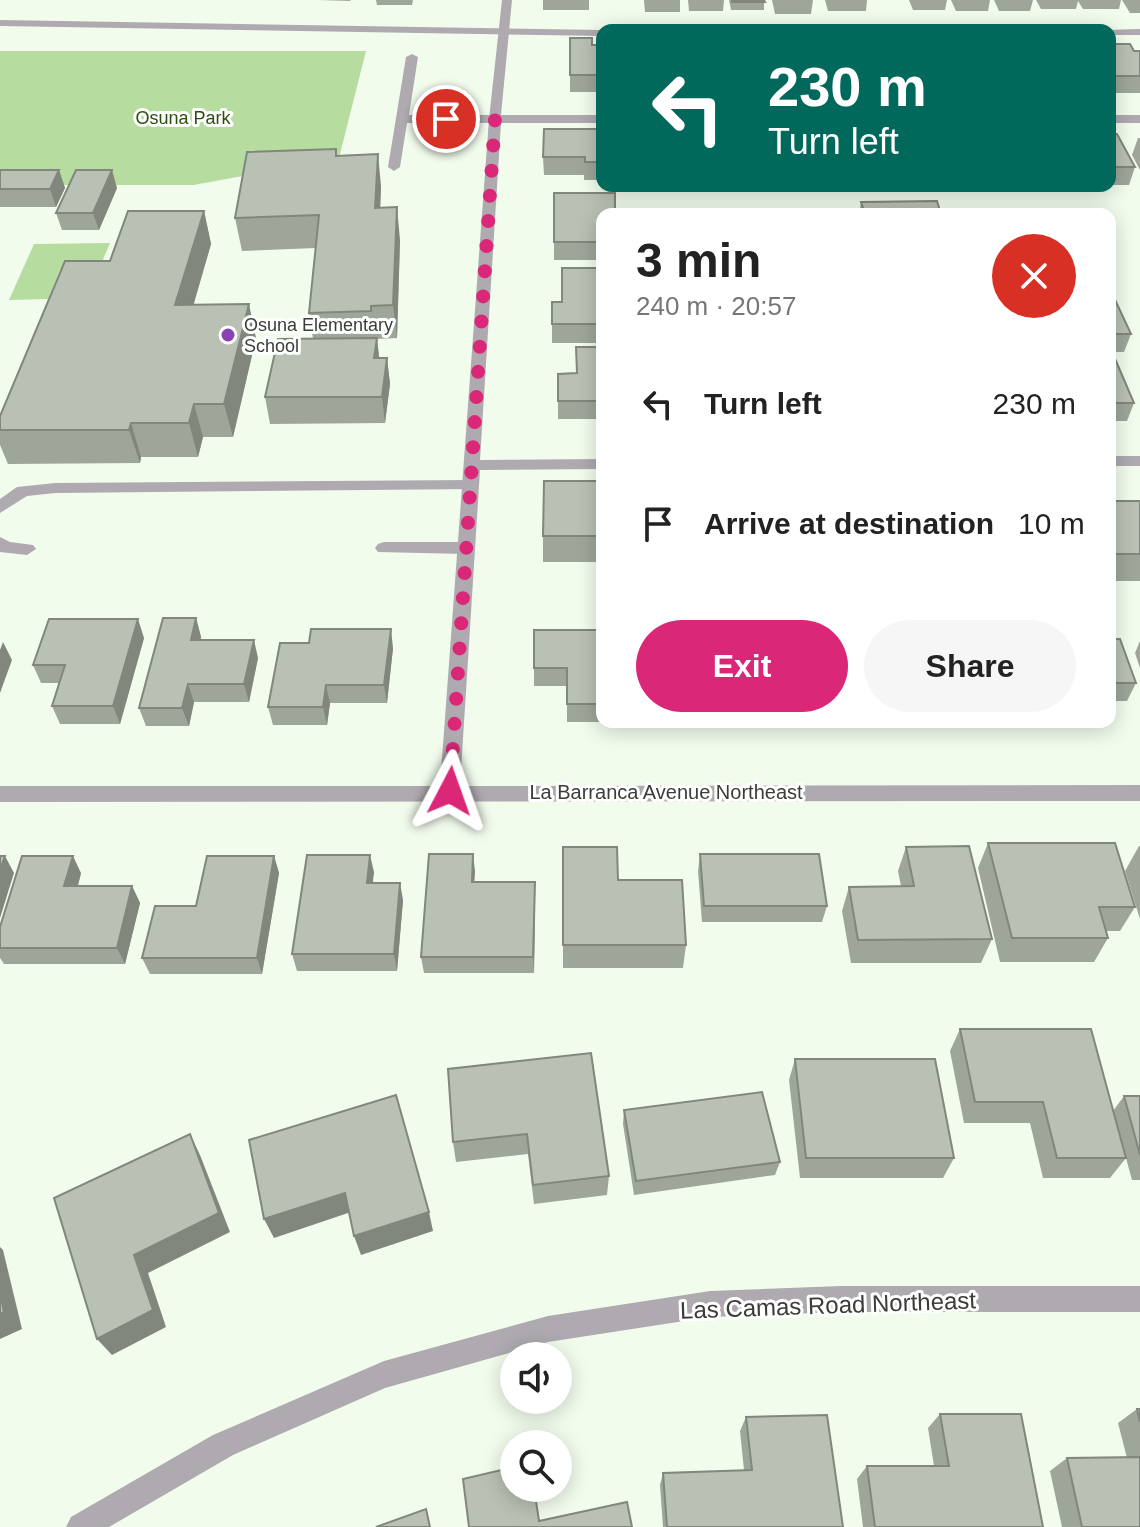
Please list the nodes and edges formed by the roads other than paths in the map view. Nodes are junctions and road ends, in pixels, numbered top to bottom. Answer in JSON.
{"nodes":[{"id":1,"x":507,"y":0,"type":"edge"},
{"id":2,"x":0,"y":23,"type":"edge"},
{"id":3,"x":504,"y":32,"type":"junction"},
{"id":4,"x":1116,"y":32,"type":"edge"},
{"id":5,"x":1140,"y":32,"type":"edge"},
{"id":6,"x":596,"y":33,"type":"edge"},
{"id":7,"x":412,"y":57,"type":"dead end"},
{"id":8,"x":403,"y":119,"type":"junction"},
{"id":9,"x":495,"y":119,"type":"junction"},
{"id":10,"x":596,"y":119,"type":"edge"},
{"id":11,"x":1116,"y":119,"type":"edge"},
{"id":12,"x":1140,"y":119,"type":"edge"},
{"id":13,"x":394,"y":167,"type":"dead end"},
{"id":14,"x":1116,"y":461,"type":"edge"},
{"id":15,"x":1140,"y":461,"type":"edge"},
{"id":16,"x":596,"y":464,"type":"edge"},
{"id":17,"x":472,"y":465,"type":"junction"},
{"id":18,"x":471,"y":485,"type":"junction"},
{"id":19,"x":0,"y":507,"type":"edge"},
{"id":20,"x":0,"y":543,"type":"edge"},
{"id":21,"x":384,"y":548,"type":"dead end"},
{"id":22,"x":466,"y":548,"type":"junction"},
{"id":23,"x":27,"y":549,"type":"dead end"},
{"id":24,"x":450,"y":791,"type":"junction"},
{"id":25,"x":1140,"y":793,"type":"edge"},
{"id":26,"x":0,"y":794,"type":"edge"},
{"id":27,"x":1140,"y":1299,"type":"edge"},
{"id":28,"x":81,"y":1527,"type":"edge"}],
"edges":[{"from":1,"to":3,"type":"street"},
{"from":2,"to":3,"type":"street"},
{"from":3,"to":6,"type":"street"},
{"from":3,"to":9,"type":"street"},
{"from":4,"to":5,"type":"street"},
{"from":7,"to":8,"type":"street"},
{"from":8,"to":9,"type":"street"},
{"from":8,"to":13,"type":"street"},
{"from":9,"to":10,"type":"street"},
{"from":9,"to":17,"type":"street"},
{"from":11,"to":12,"type":"street"},
{"from":14,"to":15,"type":"street"},
{"from":16,"to":17,"type":"street"},
{"from":17,"to":18,"type":"street"},
{"from":18,"to":19,"type":"street"},
{"from":18,"to":22,"type":"street"},
{"from":20,"to":23,"type":"street"},
{"from":21,"to":22,"type":"street"},
{"from":22,"to":24,"type":"street"},
{"from":24,"to":25,"type":"street","name":"La Barranca Avenue Northeast"},
{"from":24,"to":26,"type":"street","name":"La Barranca Avenue Northeast"},
{"from":27,"to":28,"type":"street","name":"Las Camas Road Northeast"}]}
